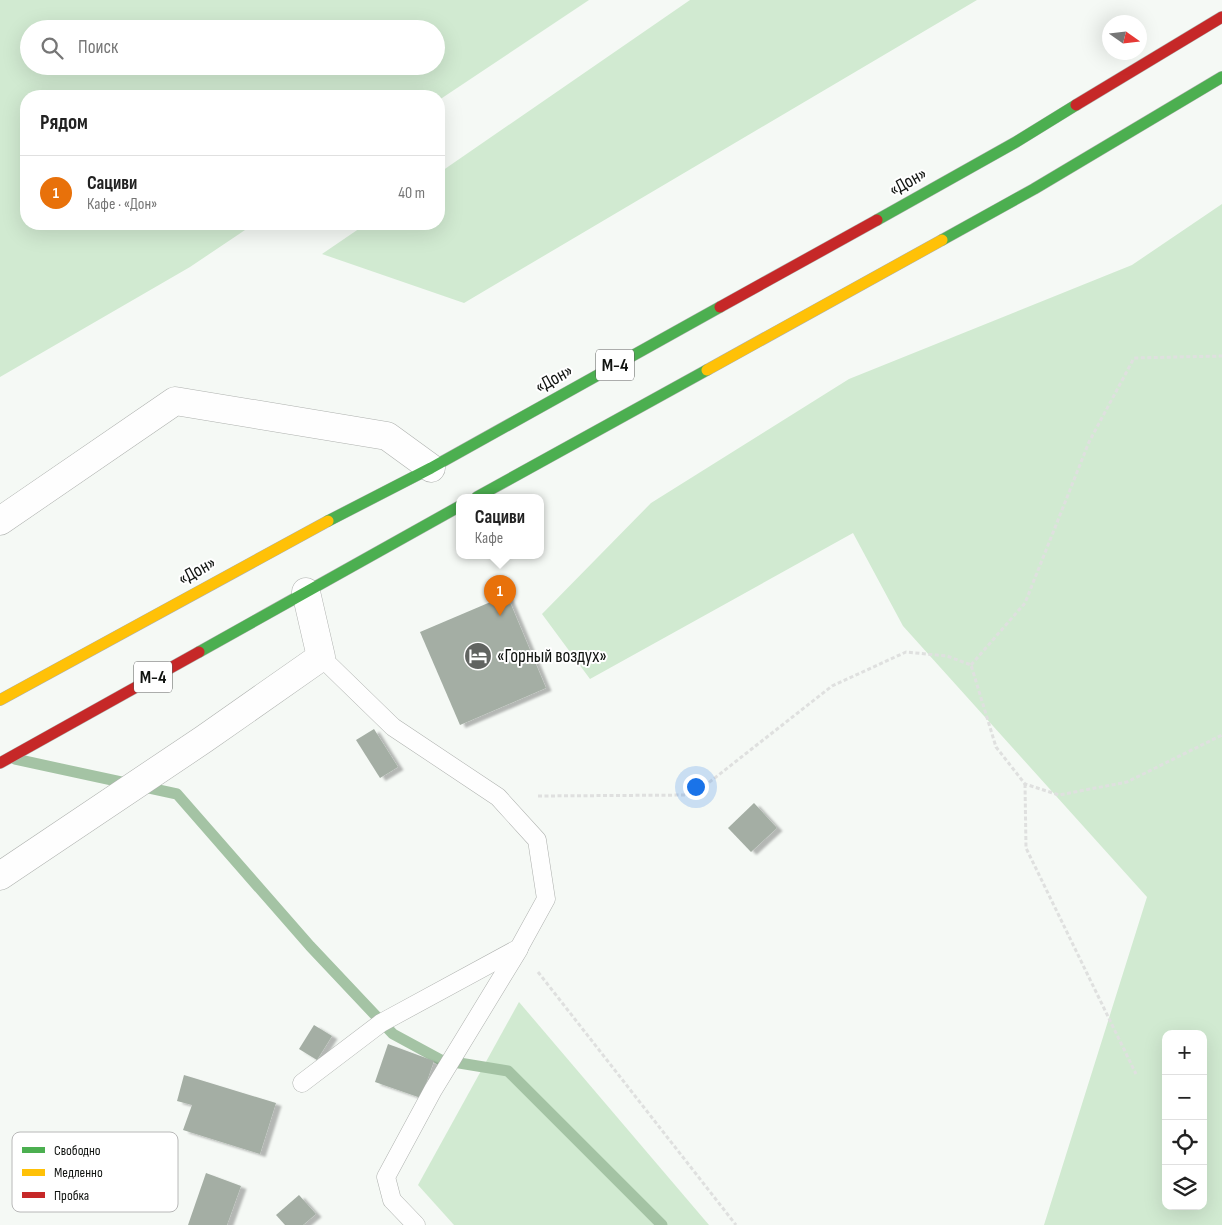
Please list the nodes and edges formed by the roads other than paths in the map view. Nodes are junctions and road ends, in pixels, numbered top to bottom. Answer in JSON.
{"nodes":[{"id":1,"x":1222,"y":17,"type":"edge"},
{"id":2,"x":1222,"y":77,"type":"edge"},
{"id":3,"x":431,"y":468,"type":"junction"},
{"id":4,"x":481,"y":494,"type":"edge"},
{"id":5,"x":456,"y":508,"type":"edge"},
{"id":6,"x":0,"y":521,"type":"edge"},
{"id":7,"x":306,"y":592,"type":"junction"},
{"id":8,"x":321,"y":657,"type":"junction"},
{"id":9,"x":0,"y":700,"type":"edge"},
{"id":10,"x":0,"y":763,"type":"edge"},
{"id":11,"x":0,"y":876,"type":"edge"},
{"id":12,"x":519,"y":948,"type":"junction"},
{"id":13,"x":302,"y":1083,"type":"dead end"},
{"id":14,"x":416,"y":1225,"type":"edge"}],
"edges":[{"from":1,"to":3,"type":"highway","name":"«Дон»","number":"М-4"},
{"from":2,"to":4,"type":"highway","number":"М-4"},
{"from":3,"to":6,"type":"street"},
{"from":3,"to":9,"type":"highway","name":"«Дон»","number":"М-4"},
{"from":5,"to":7,"type":"highway","number":"М-4"},
{"from":7,"to":8,"type":"street"},
{"from":7,"to":10,"type":"highway","number":"М-4"},
{"from":8,"to":11,"type":"street"},
{"from":8,"to":12,"type":"lane"},
{"from":12,"to":13,"type":"lane"},
{"from":12,"to":14,"type":"lane"}]}
